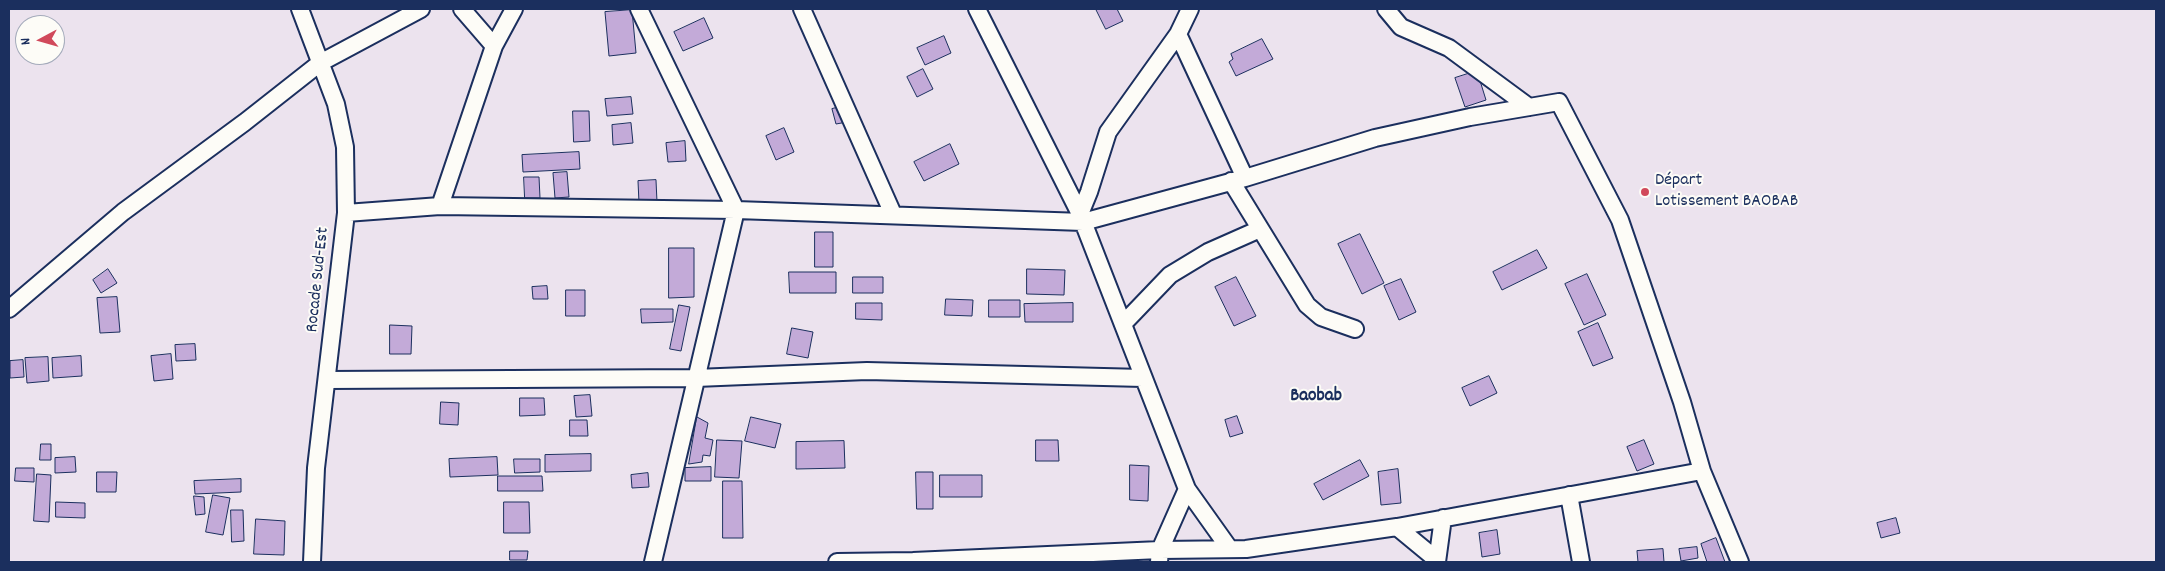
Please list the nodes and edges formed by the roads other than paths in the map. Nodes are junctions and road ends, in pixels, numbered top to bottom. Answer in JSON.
{"nodes":[{"id":1,"x":300,"y":9,"type":"edge"},
{"id":2,"x":420,"y":9,"type":"edge"},
{"id":3,"x":462,"y":9,"type":"edge"},
{"id":4,"x":514,"y":9,"type":"edge"},
{"id":5,"x":639,"y":9,"type":"edge"},
{"id":6,"x":802,"y":9,"type":"edge"},
{"id":7,"x":977,"y":9,"type":"edge"},
{"id":8,"x":1190,"y":9,"type":"edge"},
{"id":9,"x":1386,"y":9,"type":"edge"},
{"id":10,"x":1178,"y":34,"type":"junction"},
{"id":11,"x":494,"y":46,"type":"junction"},
{"id":12,"x":320,"y":62,"type":"junction"},
{"id":13,"x":1529,"y":107,"type":"junction"},
{"id":14,"x":1238,"y":179,"type":"junction"},
{"id":15,"x":440,"y":206,"type":"junction"},
{"id":16,"x":736,"y":210,"type":"junction"},
{"id":17,"x":346,"y":213,"type":"junction"},
{"id":18,"x":893,"y":214,"type":"junction"},
{"id":19,"x":1081,"y":218,"type":"junction"},
{"id":20,"x":1260,"y":230,"type":"junction"},
{"id":21,"x":9,"y":309,"type":"edge"},
{"id":22,"x":1123,"y":324,"type":"junction"},
{"id":23,"x":1355,"y":329,"type":"dead end"},
{"id":24,"x":696,"y":378,"type":"junction"},
{"id":25,"x":1143,"y":378,"type":"junction"},
{"id":26,"x":327,"y":380,"type":"junction"},
{"id":27,"x":1702,"y":471,"type":"junction"},
{"id":28,"x":1187,"y":489,"type":"junction"},
{"id":29,"x":1569,"y":495,"type":"junction"},
{"id":30,"x":1443,"y":518,"type":"junction"},
{"id":31,"x":1397,"y":527,"type":"junction"},
{"id":32,"x":1241,"y":553,"type":"edge"},
{"id":33,"x":1160,"y":556,"type":"edge"},
{"id":34,"x":1437,"y":561,"type":"edge"},
{"id":35,"x":312,"y":562,"type":"edge"},
{"id":36,"x":653,"y":562,"type":"edge"},
{"id":37,"x":837,"y":562,"type":"edge"},
{"id":38,"x":872,"y":562,"type":"edge"},
{"id":39,"x":1580,"y":562,"type":"edge"},
{"id":40,"x":1740,"y":562,"type":"edge"}],
"edges":[{"from":1,"to":12,"type":"street","name":"Rocade Sud-Est"},
{"from":2,"to":12,"type":"street"},
{"from":3,"to":11,"type":"street"},
{"from":4,"to":11,"type":"street"},
{"from":5,"to":16,"type":"street"},
{"from":6,"to":18,"type":"street"},
{"from":7,"to":19,"type":"street"},
{"from":8,"to":10,"type":"street"},
{"from":9,"to":13,"type":"street"},
{"from":10,"to":14,"type":"street"},
{"from":10,"to":19,"type":"street"},
{"from":11,"to":15,"type":"street"},
{"from":12,"to":17,"type":"street","name":"Rocade Sud-Est"},
{"from":12,"to":21,"type":"street"},
{"from":13,"to":14,"type":"street"},
{"from":13,"to":27,"type":"street"},
{"from":14,"to":19,"type":"street"},
{"from":14,"to":20,"type":"street"},
{"from":15,"to":16,"type":"street"},
{"from":15,"to":17,"type":"street"},
{"from":16,"to":18,"type":"street"},
{"from":16,"to":24,"type":"street"},
{"from":17,"to":26,"type":"street","name":"Rocade Sud-Est"},
{"from":18,"to":19,"type":"street"},
{"from":19,"to":22,"type":"street"},
{"from":20,"to":22,"type":"street"},
{"from":20,"to":23,"type":"street"},
{"from":22,"to":25,"type":"street"},
{"from":24,"to":25,"type":"street"},
{"from":24,"to":26,"type":"street"},
{"from":24,"to":36,"type":"street"},
{"from":25,"to":28,"type":"street"},
{"from":26,"to":35,"type":"street","name":"Rocade Sud-Est"},
{"from":27,"to":29,"type":"street"},
{"from":27,"to":40,"type":"street"},
{"from":28,"to":32,"type":"street"},
{"from":28,"to":33,"type":"street"},
{"from":29,"to":30,"type":"street"},
{"from":29,"to":39,"type":"street"},
{"from":30,"to":31,"type":"street"},
{"from":30,"to":34,"type":"street"},
{"from":31,"to":32,"type":"street"},
{"from":31,"to":34,"type":"street"},
{"from":32,"to":33,"type":"street"},
{"from":33,"to":38,"type":"street"},
{"from":37,"to":38,"type":"street"}]}
